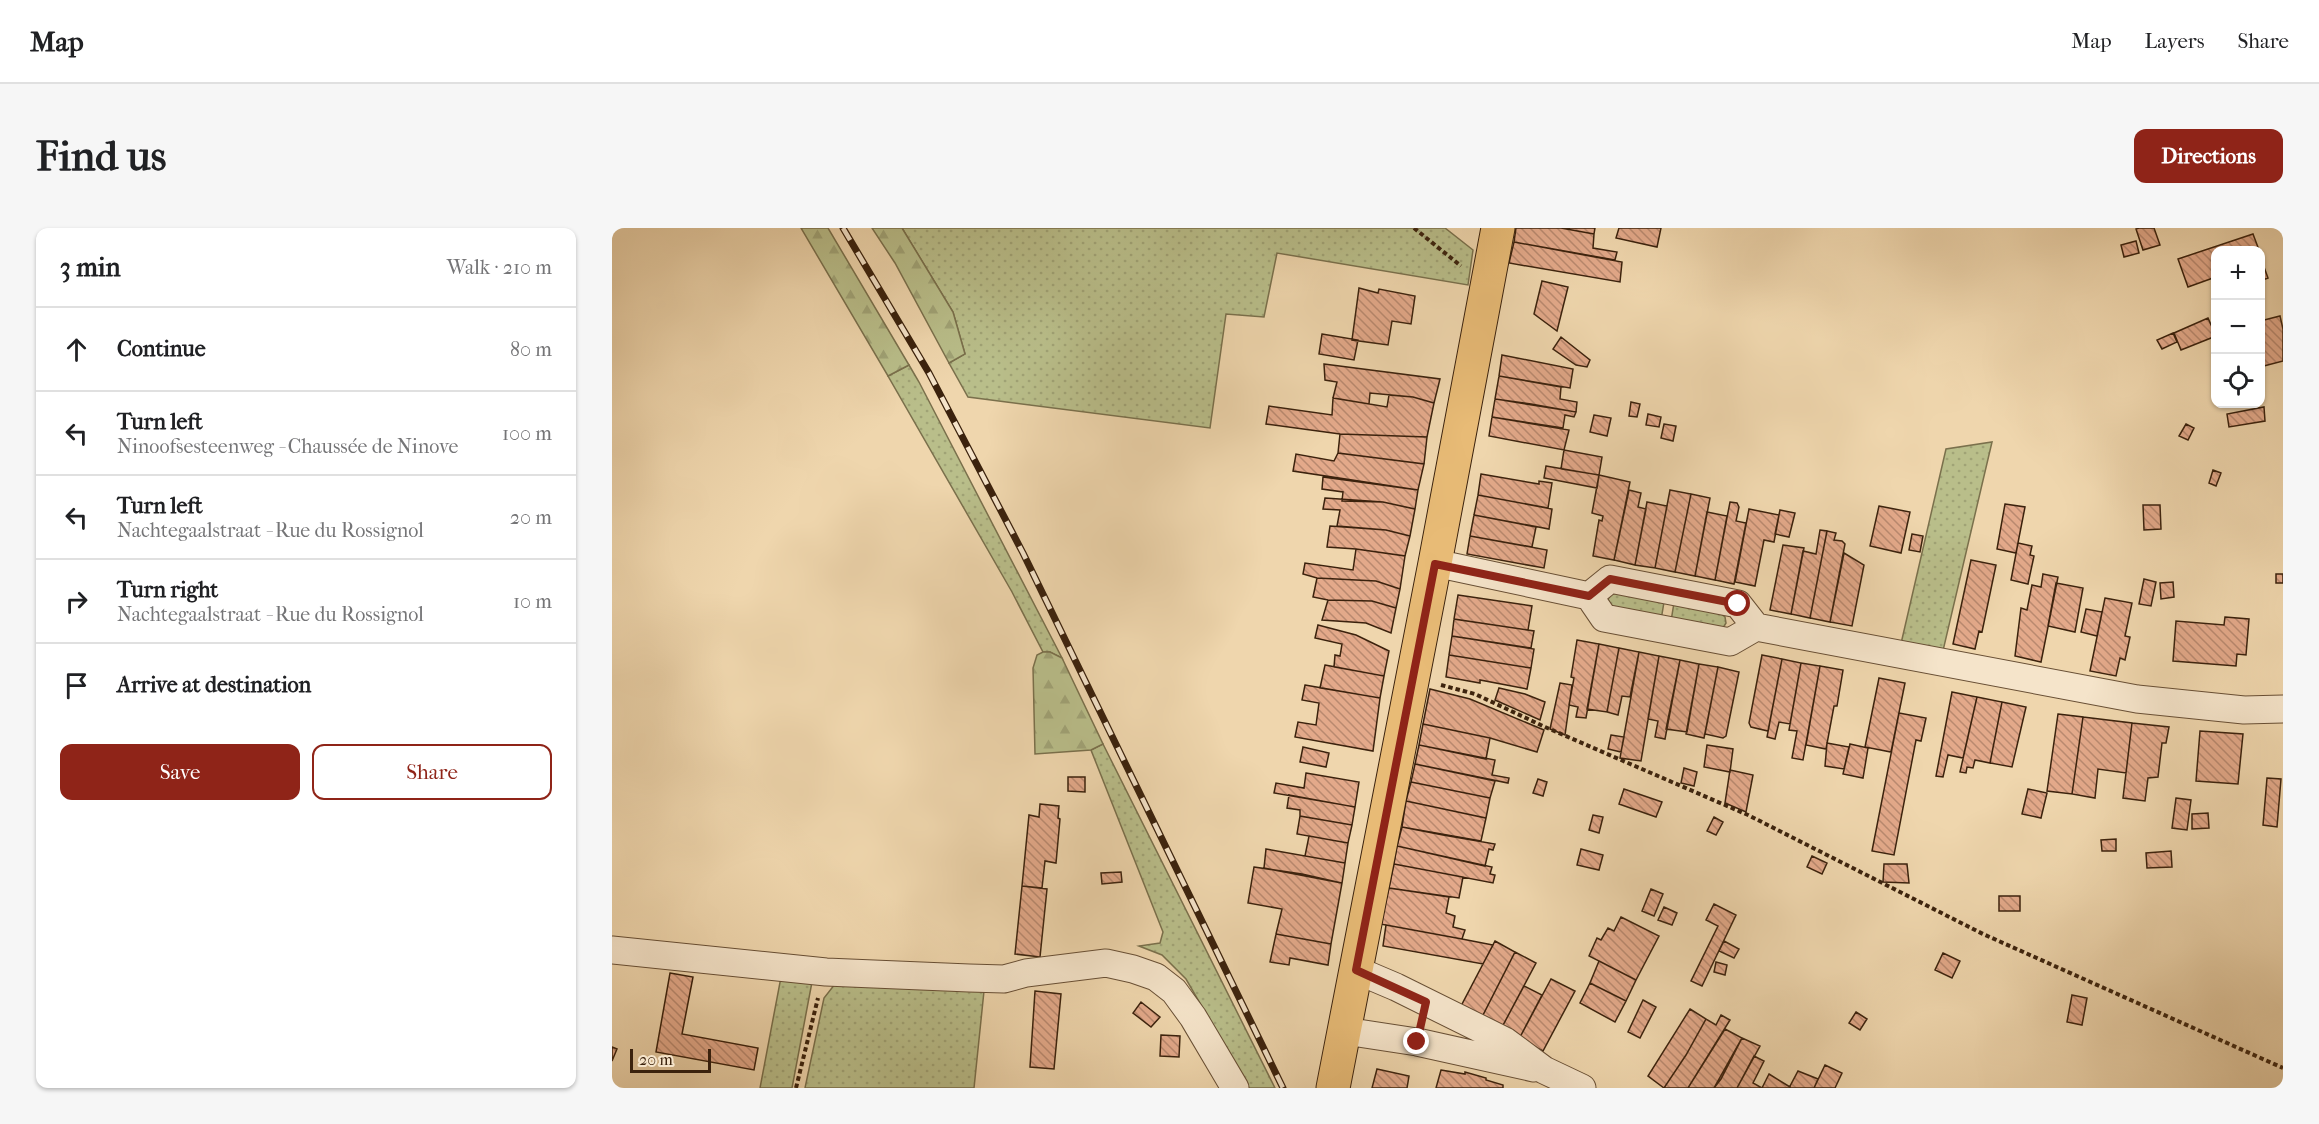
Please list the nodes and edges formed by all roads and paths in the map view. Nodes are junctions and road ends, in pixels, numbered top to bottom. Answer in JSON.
{"nodes":[{"id":1,"x":1414,"y":228,"type":"edge"},
{"id":2,"x":1497,"y":228,"type":"edge"},
{"id":3,"x":1488,"y":280,"type":"junction"},
{"id":4,"x":1435,"y":564,"type":"junction"},
{"id":5,"x":1589,"y":596,"type":"junction"},
{"id":6,"x":1756,"y":627,"type":"junction"},
{"id":7,"x":1412,"y":677,"type":"junction"},
{"id":8,"x":2283,"y":709,"type":"edge"},
{"id":9,"x":612,"y":950,"type":"edge"},
{"id":10,"x":1356,"y":970,"type":"junction"},
{"id":11,"x":826,"y":972,"type":"junction"},
{"id":12,"x":1426,"y":1002,"type":"junction"},
{"id":13,"x":1345,"y":1031,"type":"junction"},
{"id":14,"x":1417,"y":1042,"type":"junction"},
{"id":15,"x":2283,"y":1068,"type":"edge"},
{"id":16,"x":1544,"y":1070,"type":"junction"},
{"id":17,"x":796,"y":1088,"type":"edge"},
{"id":18,"x":1235,"y":1088,"type":"edge"},
{"id":19,"x":1333,"y":1088,"type":"edge"},
{"id":20,"x":1582,"y":1088,"type":"edge"}],
"edges":[{"from":1,"to":3,"type":"path"},
{"from":2,"to":3,"type":"main road"},
{"from":3,"to":4,"type":"main road"},
{"from":4,"to":5,"type":"street"},
{"from":4,"to":7,"type":"main road"},
{"from":5,"to":6,"type":"street"},
{"from":5,"to":6,"type":"street"},
{"from":6,"to":8,"type":"street"},
{"from":7,"to":10,"type":"main road"},
{"from":7,"to":15,"type":"path"},
{"from":9,"to":11,"type":"street"},
{"from":10,"to":12,"type":"street"},
{"from":10,"to":13,"type":"main road"},
{"from":11,"to":17,"type":"path"},
{"from":11,"to":18,"type":"street"},
{"from":12,"to":14,"type":"street"},
{"from":12,"to":16,"type":"street"},
{"from":13,"to":14,"type":"street"},
{"from":13,"to":19,"type":"main road"},
{"from":14,"to":16,"type":"street"},
{"from":16,"to":20,"type":"street"}]}
